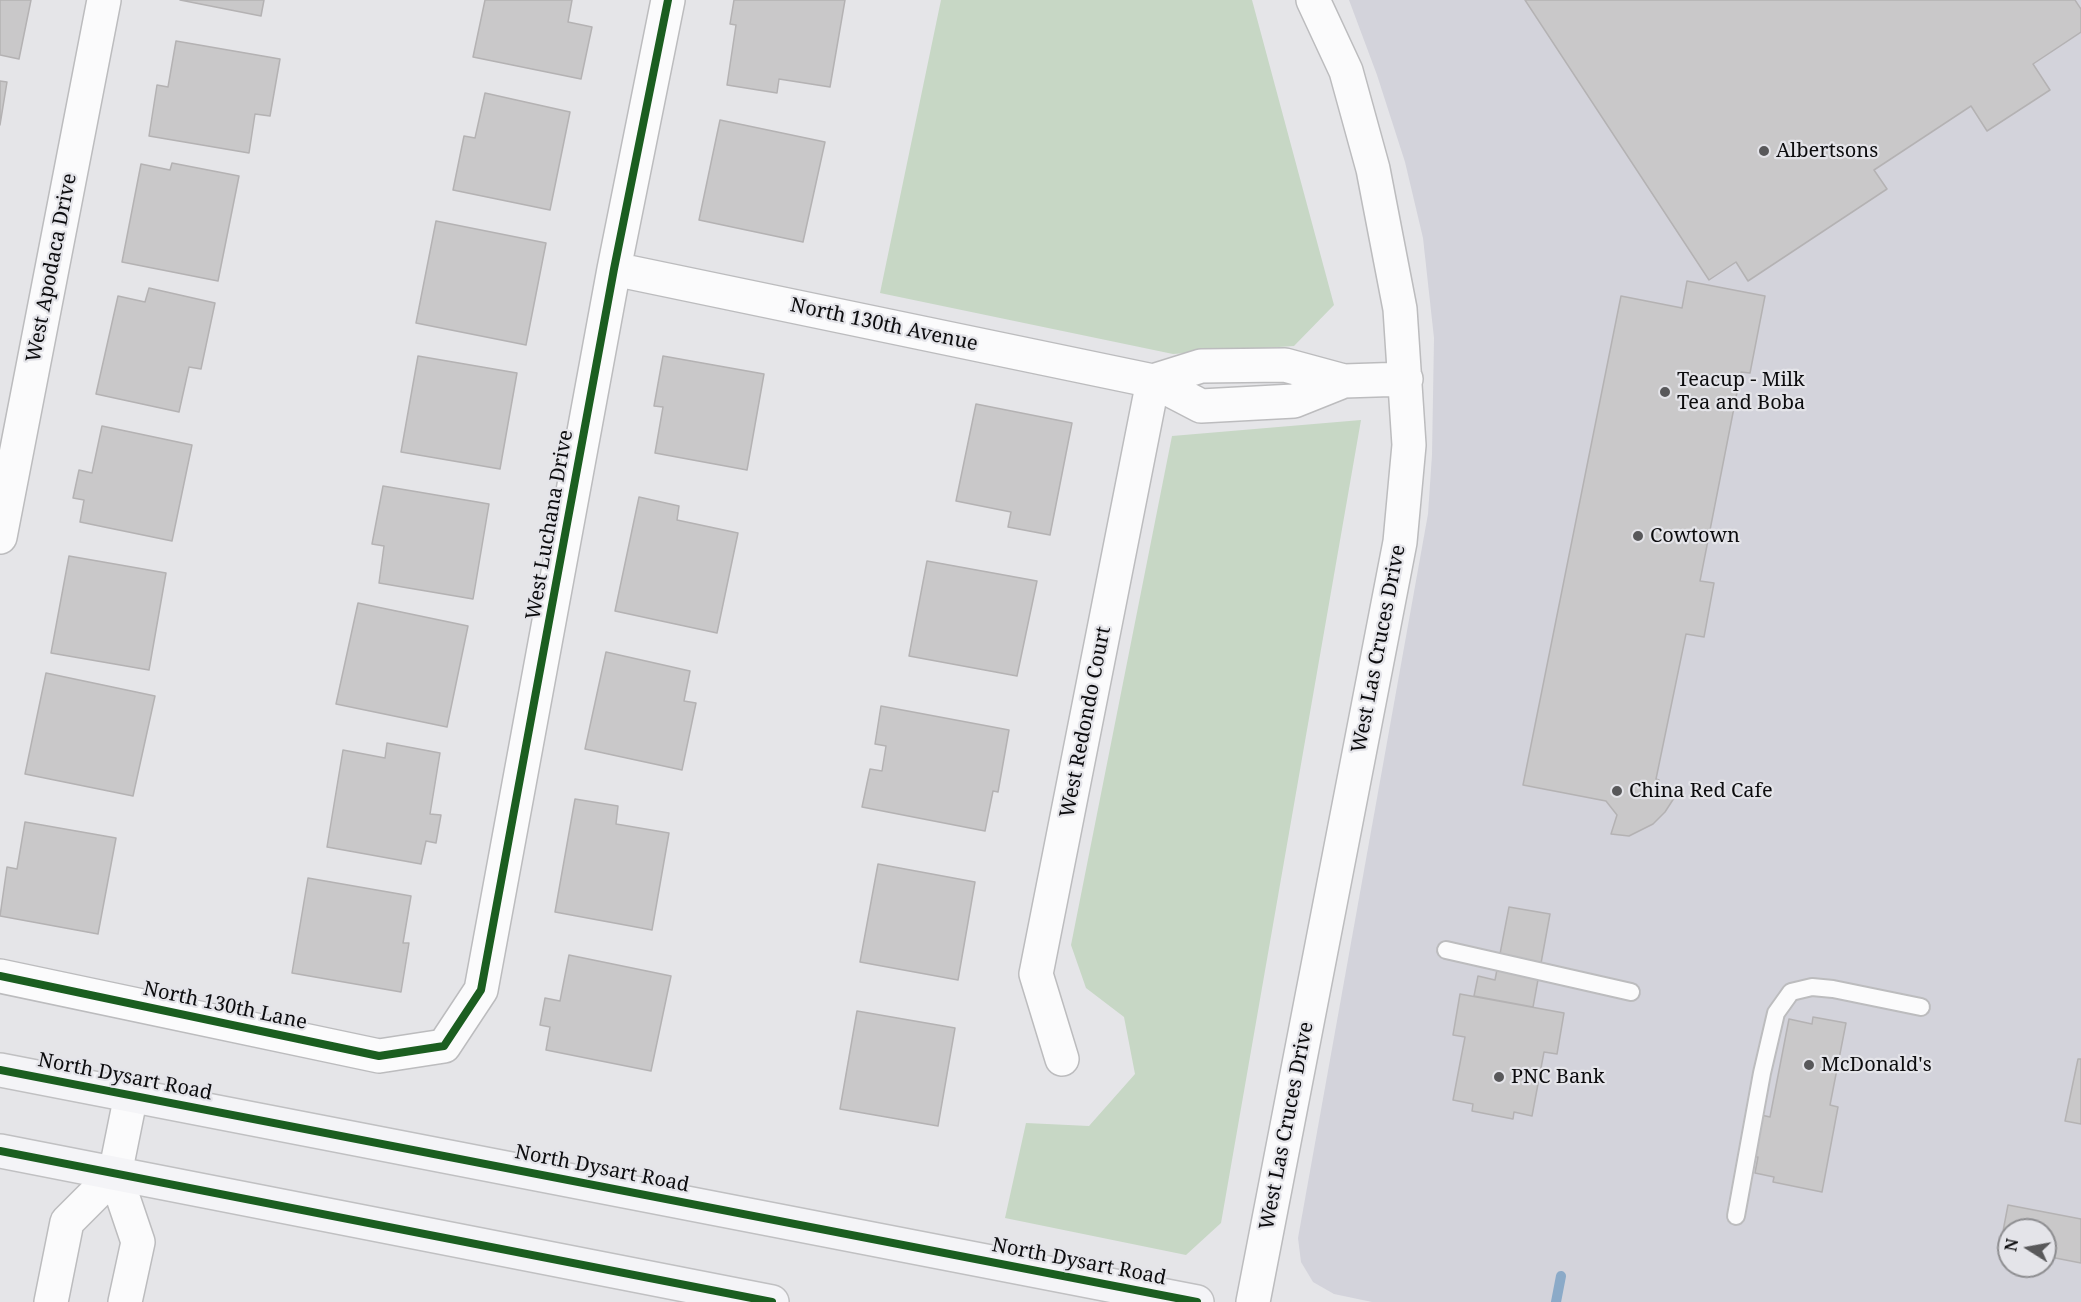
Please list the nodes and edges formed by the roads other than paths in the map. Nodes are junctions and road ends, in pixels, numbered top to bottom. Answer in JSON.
{"nodes":[{"id":1,"x":104,"y":0,"type":"edge"},
{"id":2,"x":668,"y":0,"type":"edge"},
{"id":3,"x":1313,"y":0,"type":"edge"},
{"id":4,"x":614,"y":269,"type":"junction"},
{"id":5,"x":1233,"y":366,"type":"junction"},
{"id":6,"x":1406,"y":379,"type":"junction"},
{"id":7,"x":1153,"y":381,"type":"junction"},
{"id":8,"x":1344,"y":381,"type":"junction"},
{"id":9,"x":1234,"y":405,"type":"junction"},
{"id":10,"x":0,"y":537,"type":"edge"},
{"id":11,"x":1446,"y":950,"type":"dead end"},
{"id":12,"x":0,"y":976,"type":"edge"},
{"id":13,"x":1631,"y":992,"type":"dead end"},
{"id":14,"x":1920,"y":1007,"type":"dead end"},
{"id":15,"x":444,"y":1046,"type":"joint"},
{"id":16,"x":1062,"y":1059,"type":"dead end"},
{"id":17,"x":0,"y":1070,"type":"edge"},
{"id":18,"x":130,"y":1095,"type":"junction"},
{"id":19,"x":0,"y":1152,"type":"edge"},
{"id":20,"x":115,"y":1174,"type":"junction"},
{"id":21,"x":1736,"y":1216,"type":"dead end"},
{"id":22,"x":51,"y":1302,"type":"edge"},
{"id":23,"x":125,"y":1302,"type":"edge"},
{"id":24,"x":772,"y":1302,"type":"edge"},
{"id":25,"x":1197,"y":1302,"type":"edge"},
{"id":26,"x":1253,"y":1302,"type":"edge"}],
"edges":[{"from":1,"to":10,"type":"street","name":"West Apodaca Drive"},
{"from":2,"to":4,"type":"street","name":"West Luchana Drive"},
{"from":3,"to":6,"type":"street","name":"West Las Cruces Drive"},
{"from":4,"to":7,"type":"street","name":"North 130th Avenue"},
{"from":4,"to":15,"type":"street","name":"West Luchana Drive"},
{"from":5,"to":7,"type":"street","name":"North 130th Avenue"},
{"from":5,"to":8,"type":"street","name":"North 130th Avenue"},
{"from":5,"to":9,"type":"street"},
{"from":6,"to":8,"type":"street","name":"North 130th Avenue"},
{"from":6,"to":26,"type":"street","name":"West Las Cruces Drive"},
{"from":7,"to":9,"type":"street","name":"North 130th Avenue"},
{"from":7,"to":16,"type":"street","name":"West Redondo Court"},
{"from":8,"to":9,"type":"street","name":"North 130th Avenue"},
{"from":11,"to":13,"type":"lane"},
{"from":12,"to":15,"type":"street","name":"North 130th Lane"},
{"from":14,"to":21,"type":"lane"},
{"from":17,"to":18,"type":"main road","name":"North Dysart Road"},
{"from":18,"to":20,"type":"street"},
{"from":18,"to":25,"type":"main road","name":"North Dysart Road"},
{"from":19,"to":20,"type":"main road"},
{"from":20,"to":22,"type":"street"},
{"from":20,"to":23,"type":"street"},
{"from":20,"to":24,"type":"main road"}]}
